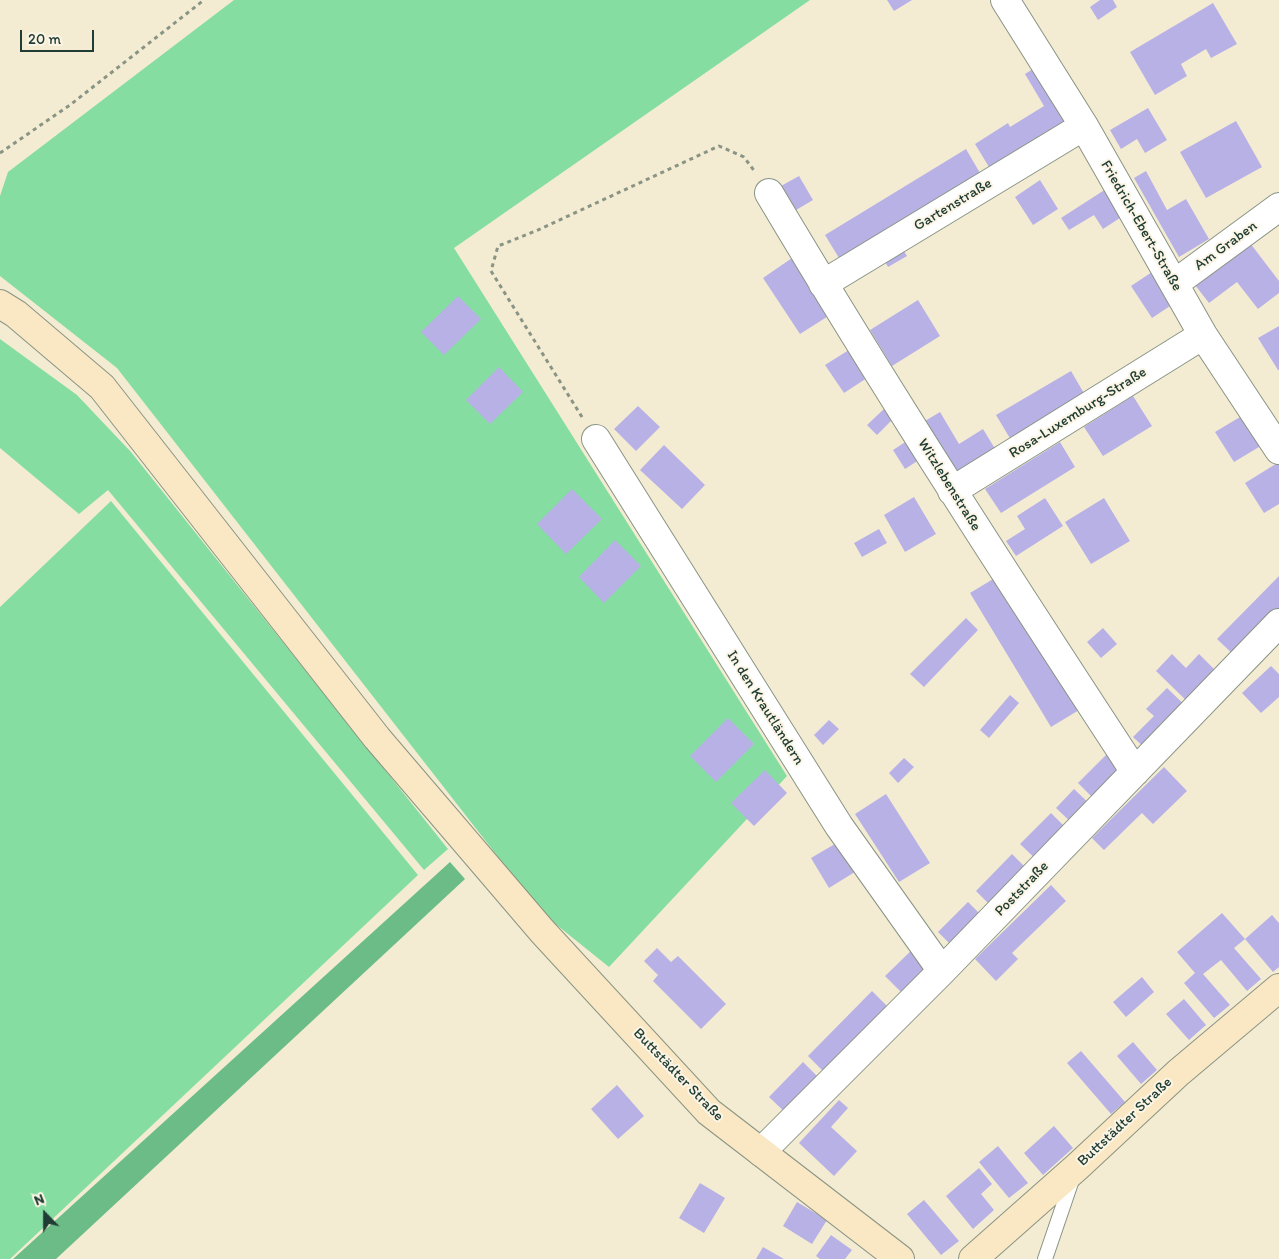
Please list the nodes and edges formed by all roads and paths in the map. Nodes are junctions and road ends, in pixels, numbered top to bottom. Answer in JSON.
{"nodes":[{"id":1,"x":204,"y":0,"type":"edge"},
{"id":2,"x":1005,"y":0,"type":"edge"},
{"id":3,"x":1084,"y":126,"type":"junction"},
{"id":4,"x":0,"y":153,"type":"edge"},
{"id":5,"x":770,"y":193,"type":"joint"},
{"id":6,"x":1279,"y":208,"type":"edge"},
{"id":7,"x":823,"y":284,"type":"junction"},
{"id":8,"x":1174,"y":284,"type":"junction"},
{"id":9,"x":0,"y":304,"type":"edge"},
{"id":10,"x":1203,"y":335,"type":"junction"},
{"id":11,"x":596,"y":439,"type":"joint"},
{"id":12,"x":1279,"y":450,"type":"edge"},
{"id":13,"x":952,"y":491,"type":"junction"},
{"id":14,"x":1279,"y":623,"type":"edge"},
{"id":15,"x":1135,"y":772,"type":"junction"},
{"id":16,"x":942,"y":971,"type":"junction"},
{"id":17,"x":1279,"y":988,"type":"edge"},
{"id":18,"x":761,"y":1152,"type":"junction"},
{"id":19,"x":1077,"y":1167,"type":"junction"},
{"id":20,"x":900,"y":1259,"type":"edge"},
{"id":21,"x":972,"y":1259,"type":"edge"},
{"id":22,"x":1044,"y":1259,"type":"edge"}],
"edges":[{"from":1,"to":4,"type":"path"},
{"from":2,"to":3,"type":"street","name":"Friedrich-Ebert-Straße"},
{"from":3,"to":7,"type":"street","name":"Gartenstraße"},
{"from":3,"to":8,"type":"street","name":"Friedrich-Ebert-Straße"},
{"from":5,"to":7,"type":"street","name":"Witzlebenstraße"},
{"from":5,"to":11,"type":"path"},
{"from":6,"to":8,"type":"street","name":"Am Graben"},
{"from":7,"to":13,"type":"street","name":"Witzlebenstraße"},
{"from":8,"to":10,"type":"street","name":"Friedrich-Ebert-Straße"},
{"from":9,"to":18,"type":"main road","name":"Buttstädter Straße"},
{"from":10,"to":12,"type":"street","name":"Friedrich-Ebert-Straße"},
{"from":10,"to":13,"type":"street","name":"Rosa-Luxemburg-Straße"},
{"from":11,"to":16,"type":"street","name":"In den Krautländern"},
{"from":13,"to":15,"type":"street","name":"Witzlebenstraße"},
{"from":14,"to":15,"type":"street","name":"Poststraße"},
{"from":15,"to":16,"type":"street","name":"Poststraße"},
{"from":16,"to":18,"type":"street","name":"Poststraße"},
{"from":17,"to":19,"type":"main road","name":"Buttstädter Straße"},
{"from":18,"to":20,"type":"main road","name":"Buttstädter Straße"},
{"from":19,"to":21,"type":"main road","name":"Buttstädter Straße"},
{"from":19,"to":22,"type":"lane"}]}
